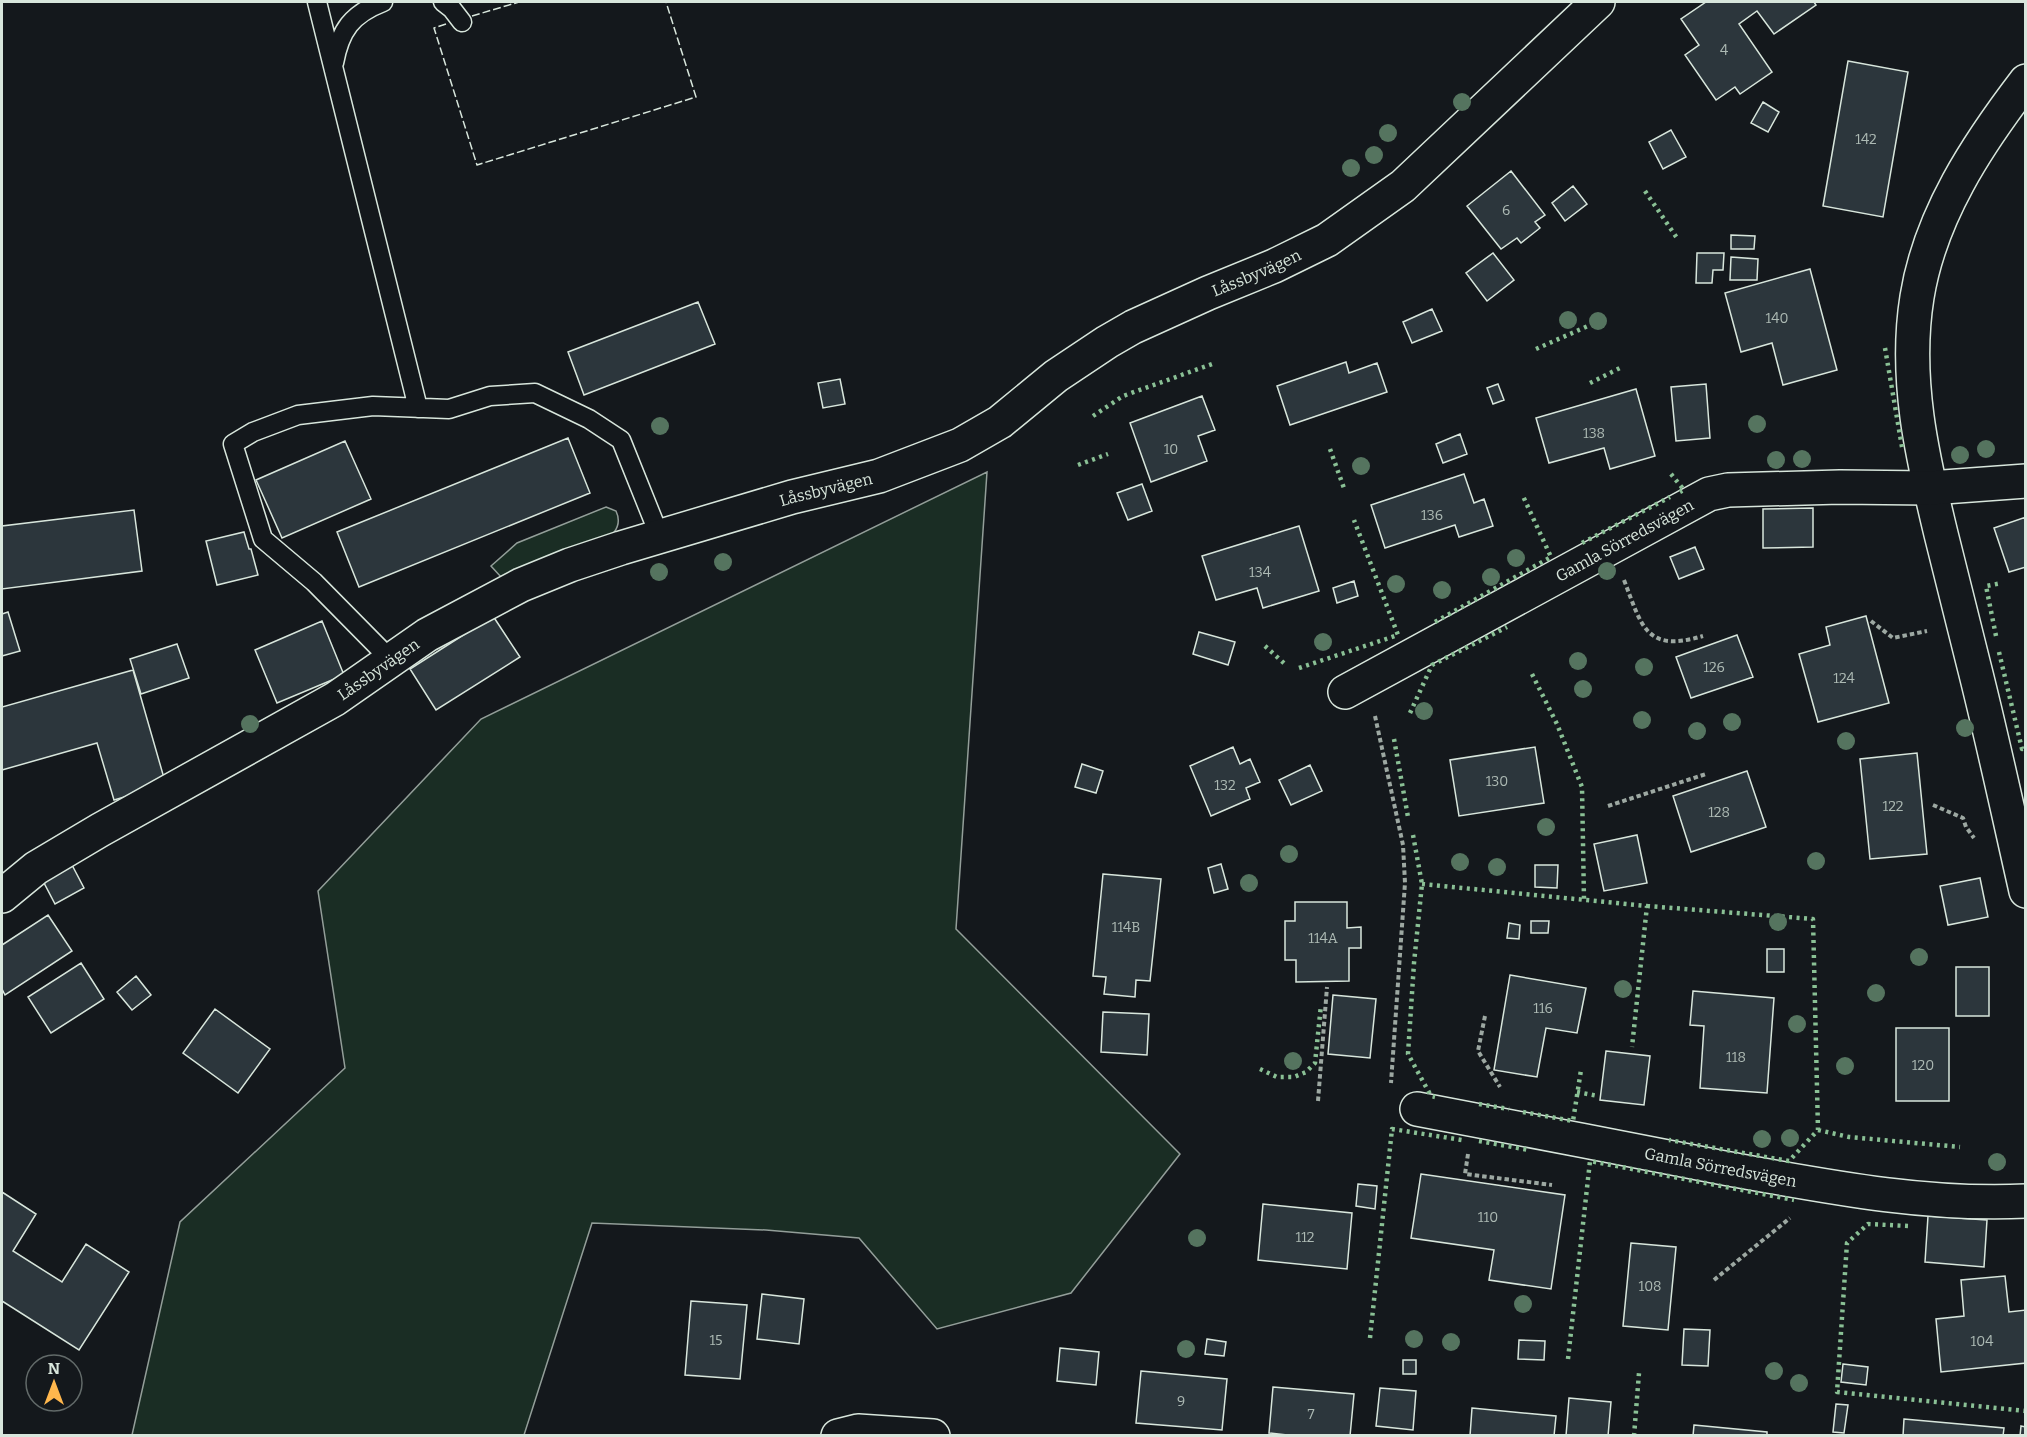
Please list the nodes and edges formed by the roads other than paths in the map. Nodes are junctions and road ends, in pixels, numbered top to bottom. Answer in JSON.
{"nodes":[{"id":1,"x":317,"y":2,"type":"edge"},
{"id":2,"x":383,"y":2,"type":"edge"},
{"id":3,"x":443,"y":2,"type":"edge"},
{"id":4,"x":1598,"y":2,"type":"edge"},
{"id":5,"x":462,"y":22,"type":"dead end"},
{"id":6,"x":334,"y":68,"type":"junction"},
{"id":7,"x":2025,"y":81,"type":"edge"},
{"id":8,"x":418,"y":408,"type":"junction"},
{"id":9,"x":2025,"y":481,"type":"edge"},
{"id":10,"x":1930,"y":488,"type":"junction"},
{"id":11,"x":660,"y":537,"type":"junction"},
{"id":12,"x":391,"y":660,"type":"junction"},
{"id":13,"x":1356,"y":686,"type":"road end"},
{"id":14,"x":2025,"y":891,"type":"edge"},
{"id":15,"x":2,"y":896,"type":"edge"},
{"id":16,"x":1417,"y":1109,"type":"dead end"},
{"id":17,"x":2025,"y":1201,"type":"edge"},
{"id":18,"x":838,"y":1436,"type":"edge"},
{"id":19,"x":933,"y":1436,"type":"edge"}],
"edges":[{"from":1,"to":6,"type":"lane"},
{"from":2,"to":6,"type":"lane"},
{"from":3,"to":5,"type":"lane"},
{"from":4,"to":11,"type":"street","name":"Låssbyvägen"},
{"from":6,"to":8,"type":"lane"},
{"from":7,"to":10,"type":"street"},
{"from":8,"to":11,"type":"lane"},
{"from":8,"to":12,"type":"lane"},
{"from":9,"to":10,"type":"street","name":"Gamla Sörredsvägen"},
{"from":10,"to":13,"type":"street","name":"Gamla Sörredsvägen"},
{"from":10,"to":14,"type":"street"},
{"from":11,"to":12,"type":"street","name":"Låssbyvägen"},
{"from":12,"to":15,"type":"street","name":"Låssbyvägen"},
{"from":16,"to":17,"type":"street","name":"Gamla Sörredsvägen"},
{"from":18,"to":19,"type":"street"}]}
